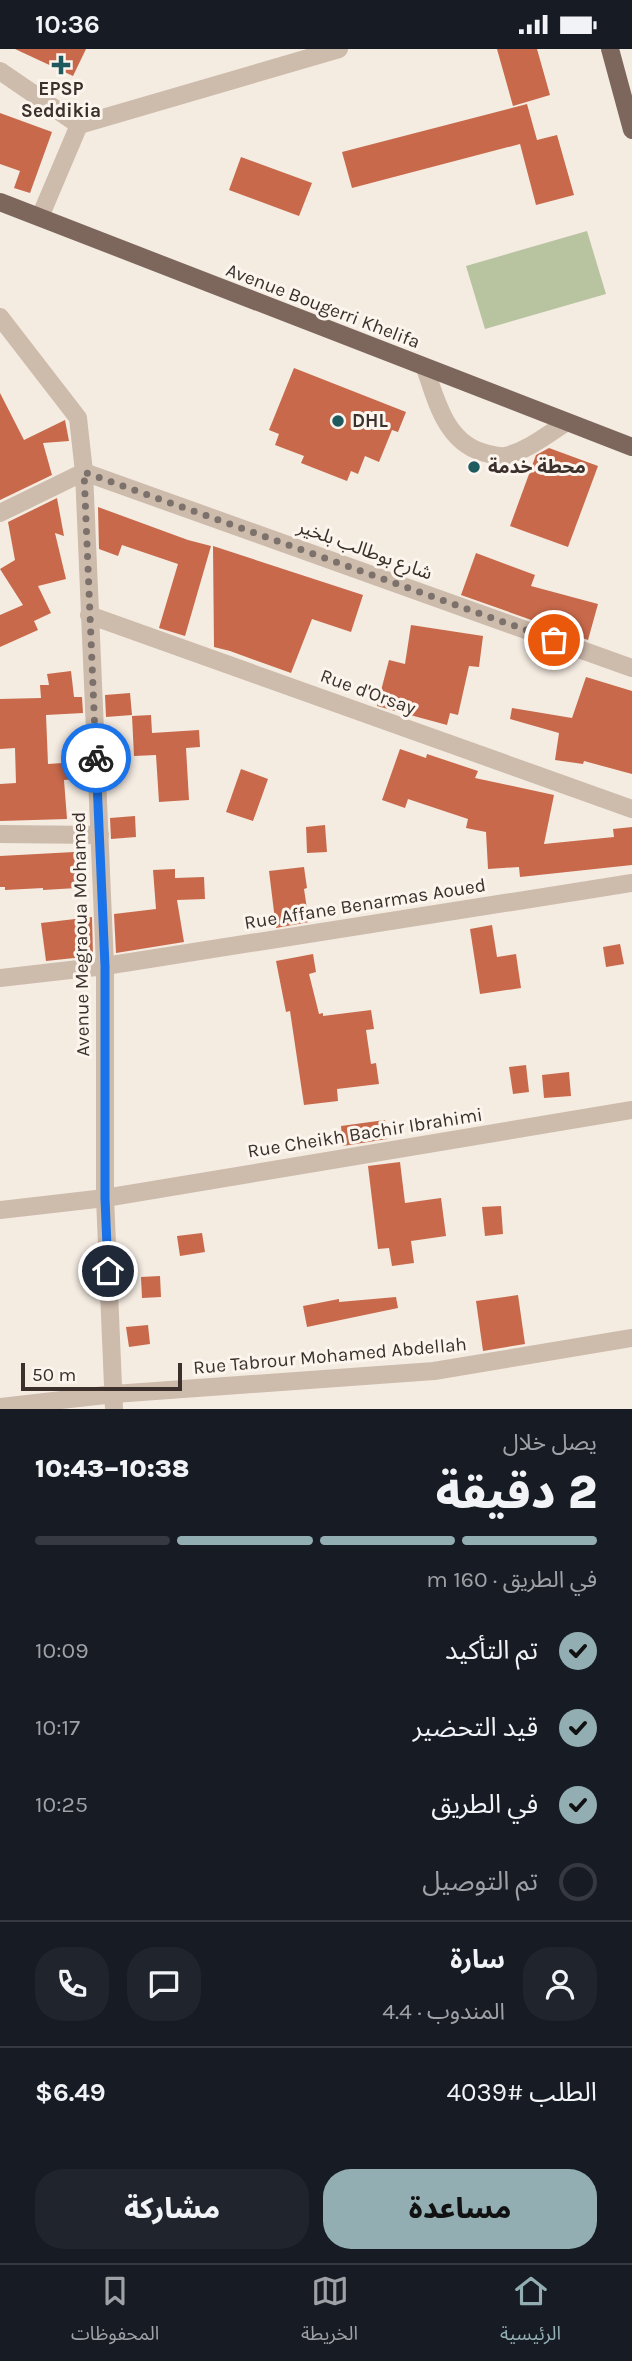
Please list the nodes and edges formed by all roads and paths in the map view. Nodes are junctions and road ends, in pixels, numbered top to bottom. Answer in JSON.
{"nodes":[{"id":1,"x":338,"y":49,"type":"edge"},
{"id":2,"x":610,"y":49,"type":"edge"},
{"id":3,"x":0,"y":71,"type":"edge"},
{"id":4,"x":79,"y":125,"type":"junction"},
{"id":5,"x":632,"y":130,"type":"edge"},
{"id":6,"x":0,"y":202,"type":"edge"},
{"id":7,"x":40,"y":217,"type":"junction"},
{"id":8,"x":0,"y":317,"type":"edge"},
{"id":9,"x":425,"y":368,"type":"junction"},
{"id":10,"x":567,"y":422,"type":"junction"},
{"id":11,"x":632,"y":447,"type":"edge"},
{"id":12,"x":84,"y":472,"type":"junction"},
{"id":13,"x":0,"y":513,"type":"edge"},
{"id":14,"x":89,"y":615,"type":"junction"},
{"id":15,"x":632,"y":668,"type":"edge"},
{"id":16,"x":632,"y":809,"type":"edge"},
{"id":17,"x":0,"y":834,"type":"edge"},
{"id":18,"x":100,"y":835,"type":"junction"},
{"id":19,"x":632,"y":883,"type":"edge"},
{"id":20,"x":105,"y":966,"type":"junction"},
{"id":21,"x":0,"y":978,"type":"edge"},
{"id":22,"x":632,"y":1110,"type":"edge"},
{"id":23,"x":105,"y":1198,"type":"junction"},
{"id":24,"x":0,"y":1210,"type":"edge"},
{"id":25,"x":632,"y":1338,"type":"edge"},
{"id":26,"x":114,"y":1402,"type":"edge"},
{"id":27,"x":0,"y":1407,"type":"edge"}],
"edges":[{"from":1,"to":4,"type":"street"},
{"from":2,"to":5,"type":"main road"},
{"from":3,"to":4,"type":"street"},
{"from":4,"to":7,"type":"street"},
{"from":6,"to":7,"type":"main road","name":"Avenue Bougerri Khelifa"},
{"from":7,"to":9,"type":"main road","name":"Avenue Bougerri Khelifa"},
{"from":8,"to":12,"type":"street","name":"Avenue Megraoua Mohamed"},
{"from":9,"to":10,"type":"main road","name":"Avenue Bougerri Khelifa"},
{"from":9,"to":10,"type":"street"},
{"from":10,"to":11,"type":"main road","name":"Avenue Bougerri Khelifa"},
{"from":12,"to":13,"type":"street"},
{"from":12,"to":14,"type":"street","name":"Avenue Megraoua Mohamed"},
{"from":12,"to":15,"type":"street","name":"شارع بوطالب بلخير"},
{"from":14,"to":16,"type":"street","name":"Rue d'Orsay"},
{"from":14,"to":18,"type":"street","name":"Avenue Megraoua Mohamed"},
{"from":17,"to":18,"type":"street"},
{"from":18,"to":20,"type":"street","name":"Avenue Megraoua Mohamed"},
{"from":19,"to":20,"type":"street","name":"Rue Affane Benarmas Aoued"},
{"from":20,"to":21,"type":"street","name":"Rue Affane Benarmas Aoued"},
{"from":20,"to":23,"type":"street","name":"Avenue Megraoua Mohamed"},
{"from":22,"to":23,"type":"street","name":"Rue Cheikh Bachir Ibrahimi"},
{"from":23,"to":24,"type":"street","name":"Rue Cheikh Bachir Ibrahimi"},
{"from":23,"to":26,"type":"street","name":"Avenue Megraoua Mohamed"},
{"from":25,"to":26,"type":"street","name":"Rue Tabrour Mohamed Abdellah"},
{"from":26,"to":27,"type":"street","name":"Rue Tabrour Mohamed Abdellah"}]}
